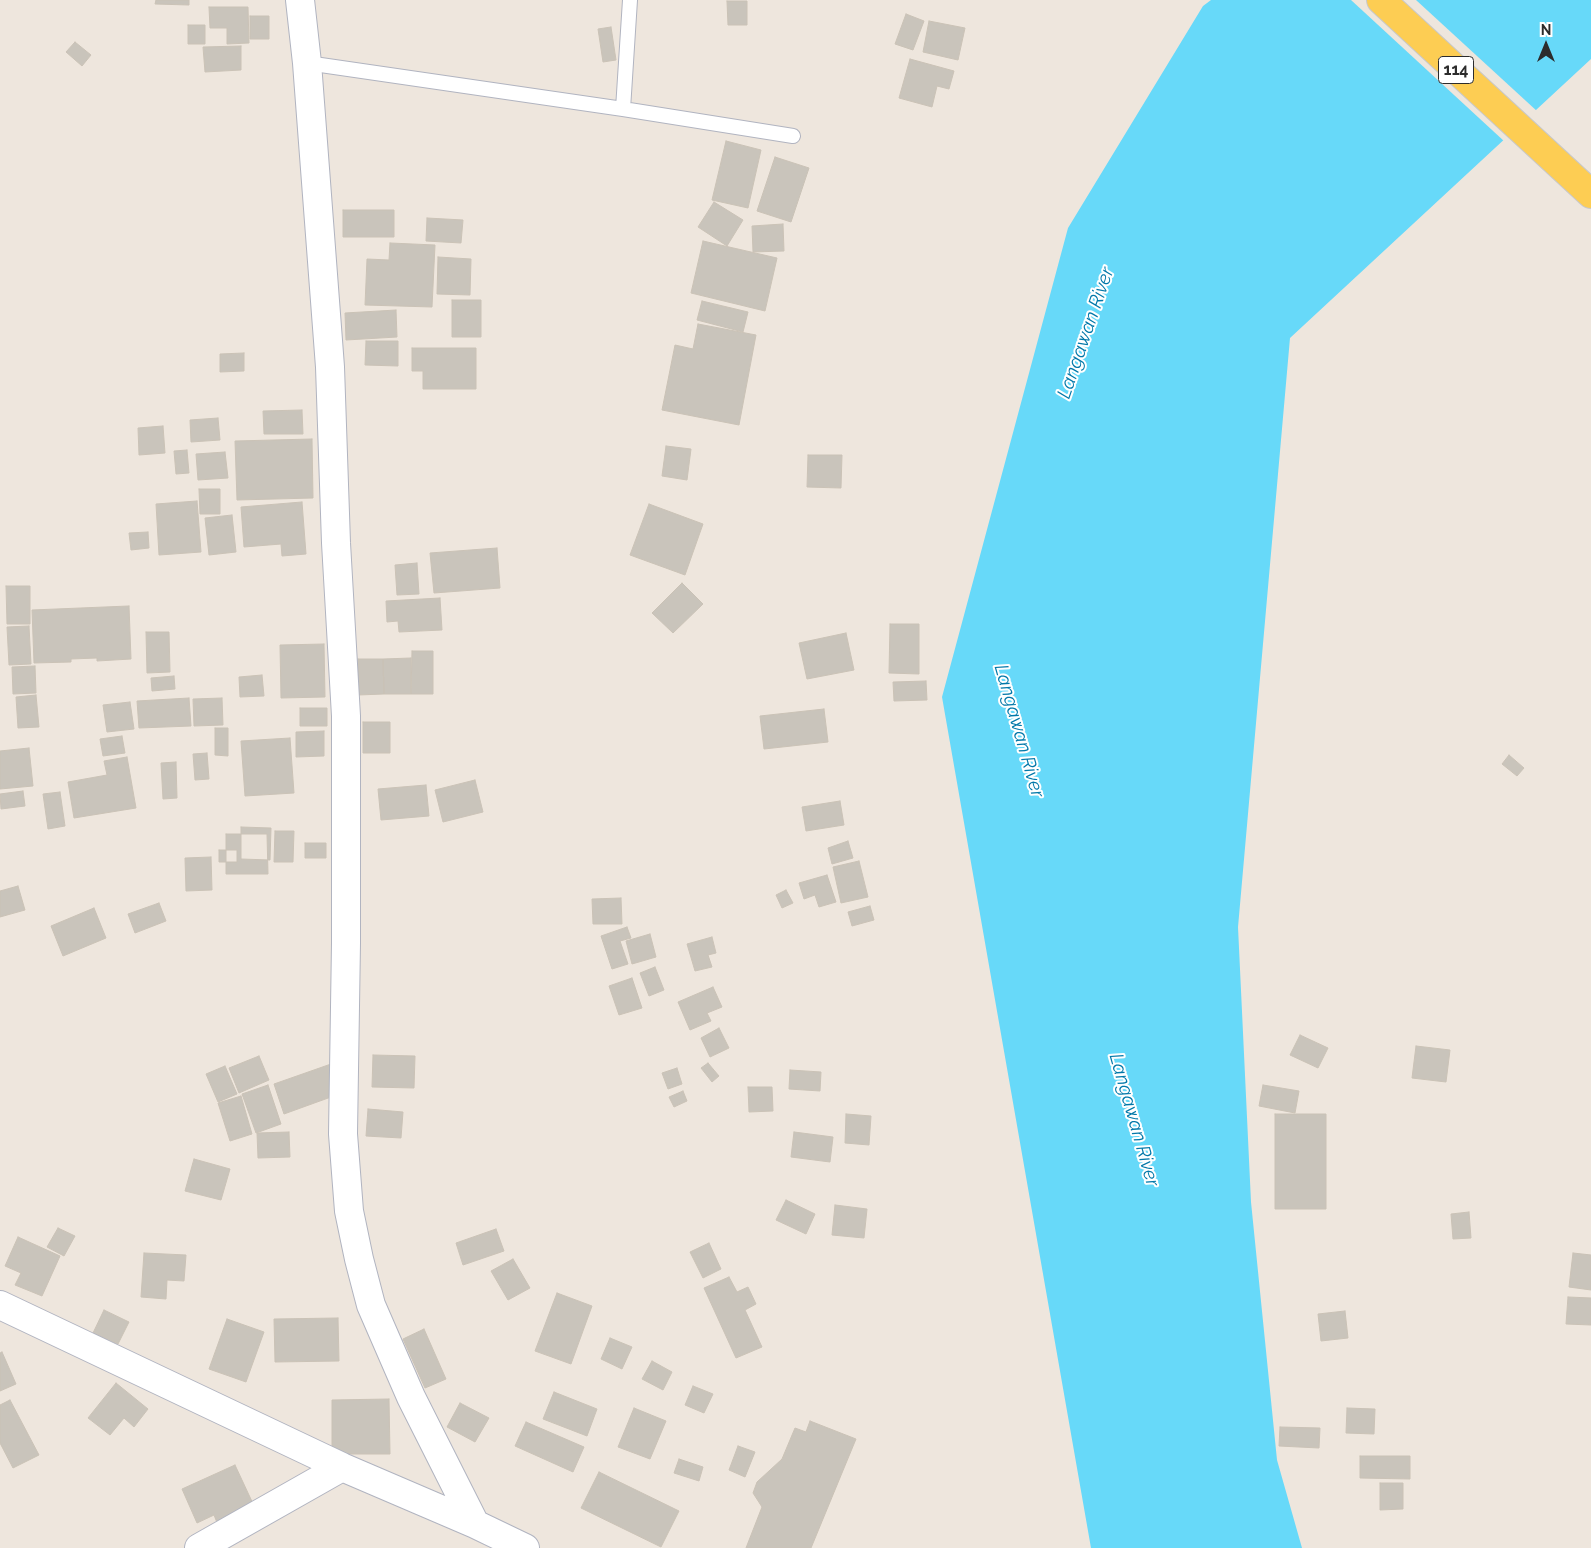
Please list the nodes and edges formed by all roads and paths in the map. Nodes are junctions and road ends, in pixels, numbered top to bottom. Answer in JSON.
{"nodes":[{"id":1,"x":300,"y":0,"type":"edge"},
{"id":2,"x":630,"y":0,"type":"edge"},
{"id":3,"x":1381,"y":0,"type":"edge"},
{"id":4,"x":307,"y":63,"type":"junction"},
{"id":5,"x":623,"y":109,"type":"junction"},
{"id":6,"x":794,"y":136,"type":"dead end"},
{"id":7,"x":1591,"y":194,"type":"edge"},
{"id":8,"x":0,"y":1305,"type":"edge"},
{"id":9,"x":342,"y":1467,"type":"junction"},
{"id":10,"x":475,"y":1524,"type":"junction"},
{"id":11,"x":199,"y":1548,"type":"edge"},
{"id":12,"x":525,"y":1548,"type":"edge"}],
"edges":[{"from":1,"to":4,"type":"street"},
{"from":2,"to":5,"type":"lane"},
{"from":3,"to":7,"type":"main road","number":"114"},
{"from":4,"to":5,"type":"lane"},
{"from":4,"to":10,"type":"street"},
{"from":5,"to":6,"type":"lane"},
{"from":8,"to":9,"type":"street"},
{"from":9,"to":10,"type":"street"},
{"from":9,"to":11,"type":"street"},
{"from":10,"to":12,"type":"street"}]}
